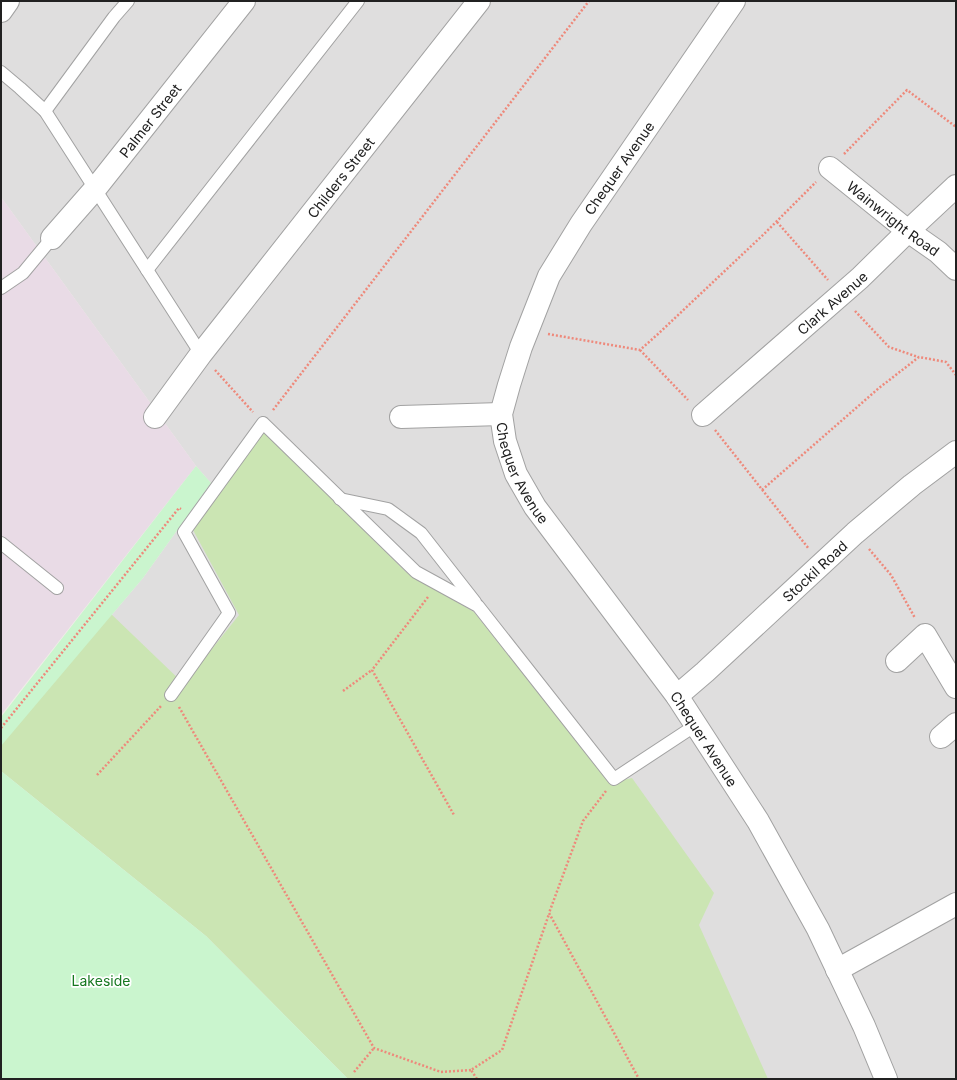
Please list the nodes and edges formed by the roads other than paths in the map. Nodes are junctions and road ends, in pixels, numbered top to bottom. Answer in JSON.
{"nodes":[{"id":1,"x":8,"y":1,"type":"edge"},
{"id":2,"x":128,"y":1,"type":"edge"},
{"id":3,"x":244,"y":1,"type":"edge"},
{"id":4,"x":358,"y":1,"type":"edge"},
{"id":5,"x":479,"y":1,"type":"edge"},
{"id":6,"x":734,"y":1,"type":"edge"},
{"id":7,"x":1,"y":11,"type":"edge"},
{"id":8,"x":1,"y":72,"type":"edge"},
{"id":9,"x":45,"y":112,"type":"junction"},
{"id":10,"x":830,"y":168,"type":"road end"},
{"id":11,"x":956,"y":186,"type":"edge"},
{"id":12,"x":95,"y":189,"type":"junction"},
{"id":13,"x":908,"y":231,"type":"junction"},
{"id":14,"x":52,"y":238,"type":"joint"},
{"id":15,"x":956,"y":269,"type":"edge"},
{"id":16,"x":147,"y":270,"type":"junction"},
{"id":17,"x":1,"y":288,"type":"edge"},
{"id":18,"x":201,"y":354,"type":"junction"},
{"id":19,"x":501,"y":414,"type":"junction"},
{"id":20,"x":703,"y":415,"type":"road end"},
{"id":21,"x":155,"y":417,"type":"dead end"},
{"id":22,"x":401,"y":417,"type":"dead end"},
{"id":23,"x":956,"y":452,"type":"edge"},
{"id":24,"x":340,"y":499,"type":"junction"},
{"id":25,"x":1,"y":543,"type":"edge"},
{"id":26,"x":57,"y":588,"type":"dead end"},
{"id":27,"x":478,"y":606,"type":"junction"},
{"id":28,"x":897,"y":661,"type":"dead end"},
{"id":29,"x":956,"y":688,"type":"edge"},
{"id":30,"x":172,"y":695,"type":"road end"},
{"id":31,"x":677,"y":696,"type":"junction"},
{"id":32,"x":696,"y":726,"type":"junction"},
{"id":33,"x":956,"y":904,"type":"edge"},
{"id":34,"x":837,"y":970,"type":"junction"},
{"id":35,"x":886,"y":1079,"type":"edge"}],
"edges":[{"from":1,"to":7,"type":"street"},
{"from":2,"to":9,"type":"lane"},
{"from":3,"to":12,"type":"street","name":"Palmer Street"},
{"from":4,"to":16,"type":"lane"},
{"from":5,"to":18,"type":"street","name":"Childers Street"},
{"from":6,"to":19,"type":"street","name":"Chequer Avenue"},
{"from":8,"to":9,"type":"lane"},
{"from":9,"to":12,"type":"lane"},
{"from":10,"to":13,"type":"street","name":"Wainwright Road"},
{"from":11,"to":13,"type":"street","name":"Clark Avenue"},
{"from":12,"to":14,"type":"street","name":"Palmer Street"},
{"from":12,"to":16,"type":"lane"},
{"from":13,"to":15,"type":"street","name":"Wainwright Road"},
{"from":13,"to":20,"type":"street","name":"Clark Avenue"},
{"from":14,"to":17,"type":"lane"},
{"from":16,"to":18,"type":"lane"},
{"from":18,"to":21,"type":"street","name":"Childers Street"},
{"from":19,"to":22,"type":"street","name":"Chequer Avenue"},
{"from":19,"to":31,"type":"street","name":"Chequer Avenue"},
{"from":23,"to":31,"type":"street","name":"Stockil Road"},
{"from":24,"to":27,"type":"lane"},
{"from":24,"to":27,"type":"lane"},
{"from":24,"to":30,"type":"lane"},
{"from":25,"to":26,"type":"lane"},
{"from":27,"to":32,"type":"lane"},
{"from":28,"to":29,"type":"street"},
{"from":31,"to":32,"type":"street","name":"Chequer Avenue"},
{"from":32,"to":34,"type":"street","name":"Chequer Avenue"},
{"from":33,"to":34,"type":"street"},
{"from":34,"to":35,"type":"street","name":"Chequer Avenue"}]}
